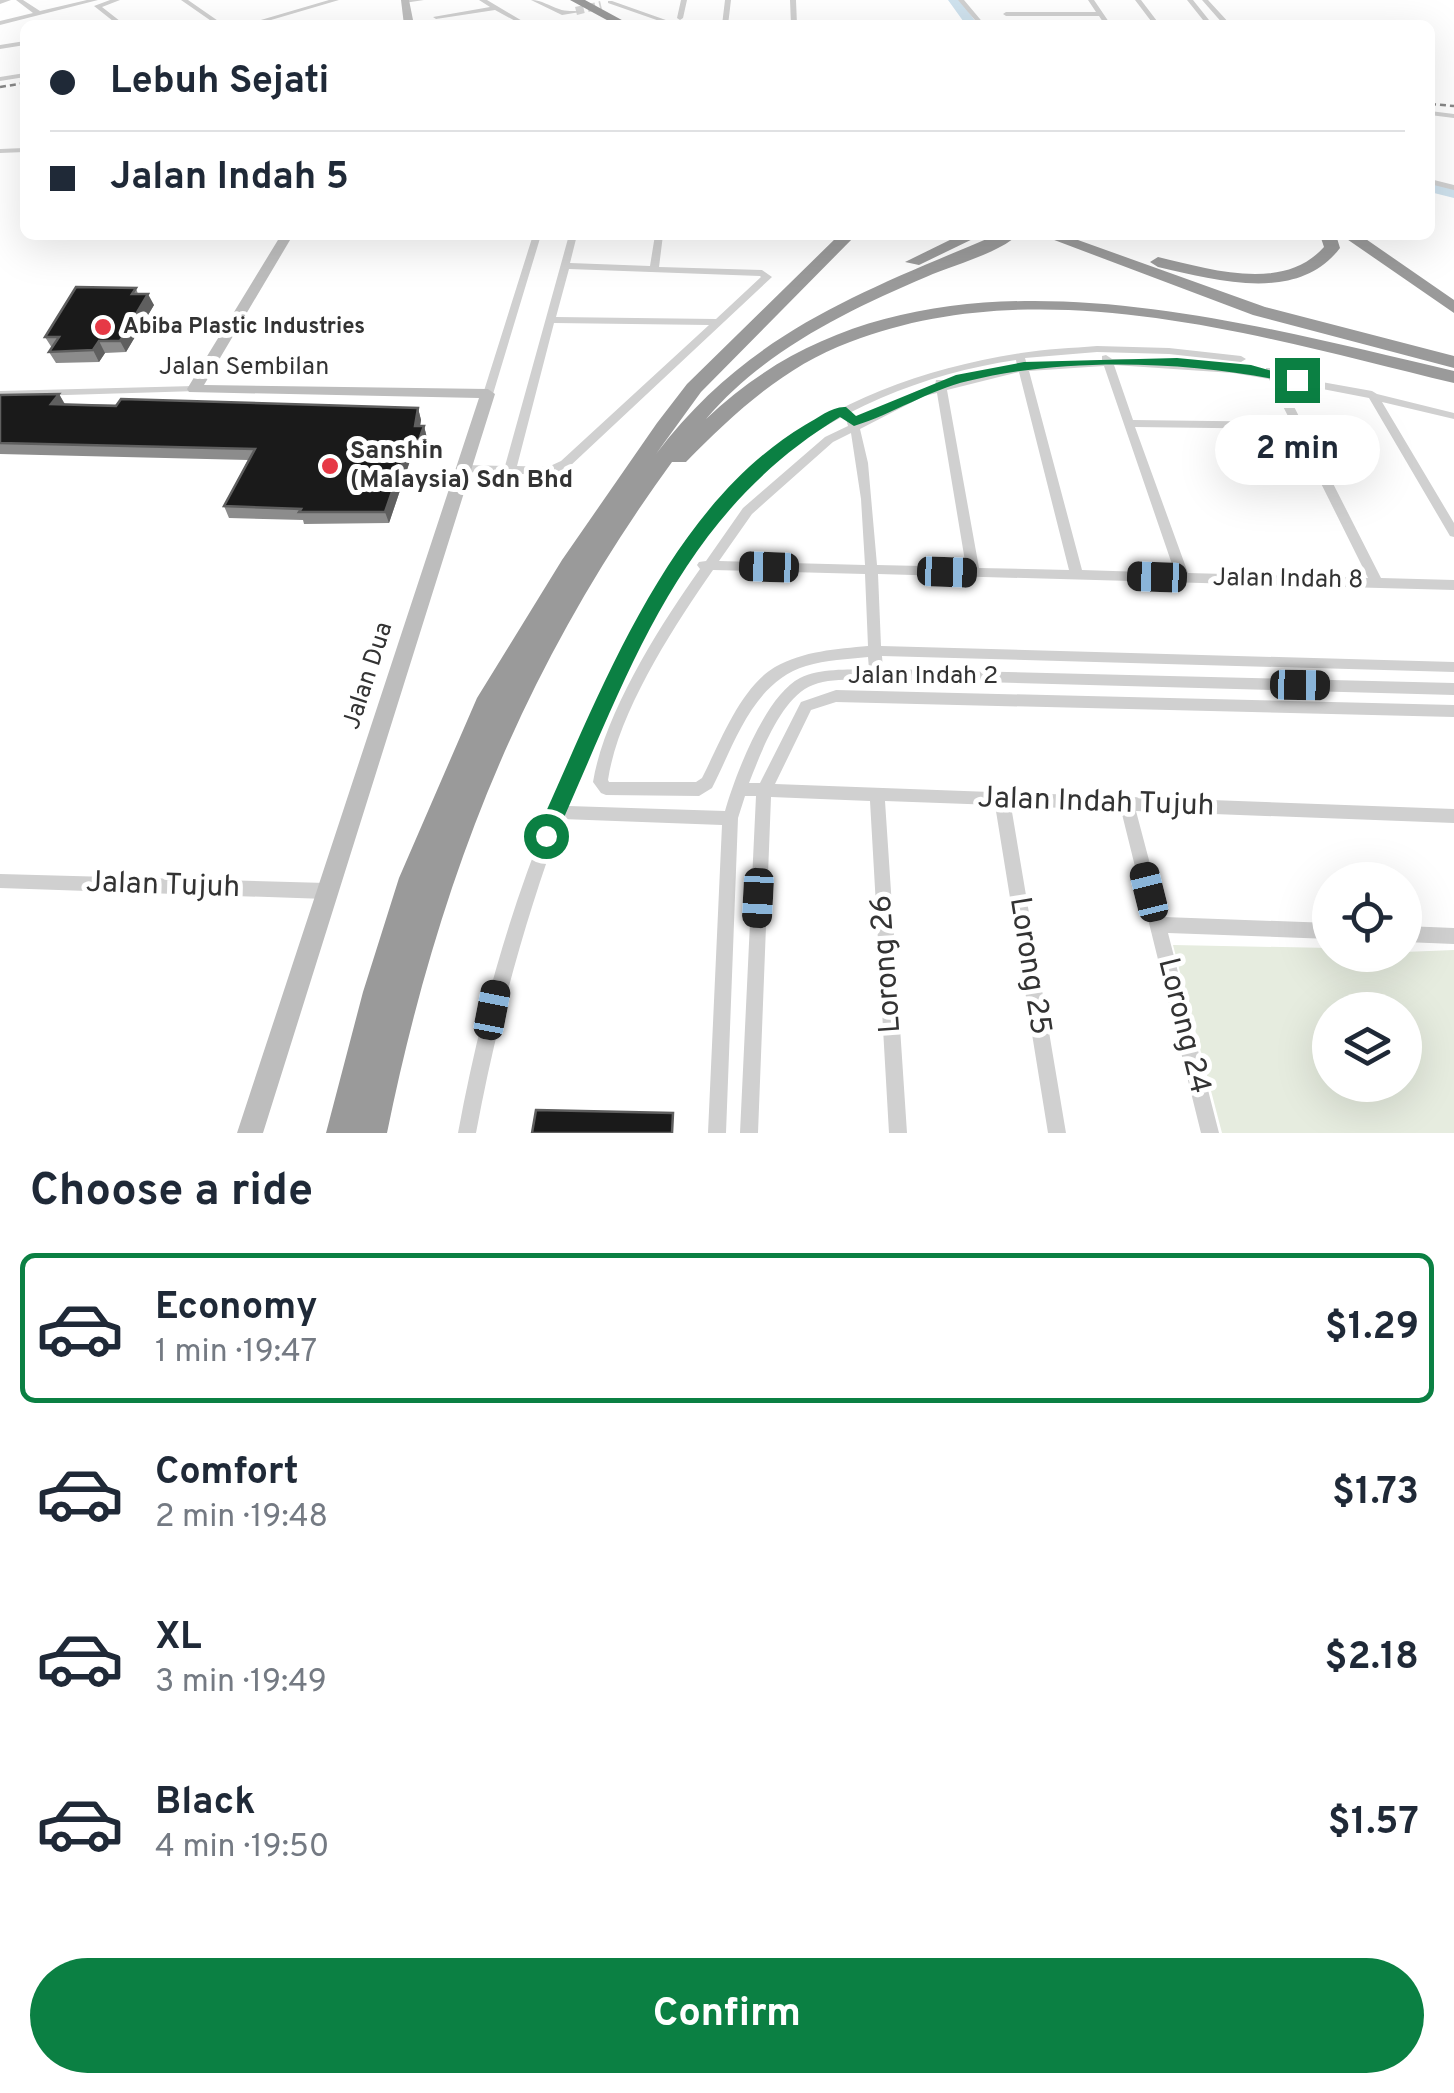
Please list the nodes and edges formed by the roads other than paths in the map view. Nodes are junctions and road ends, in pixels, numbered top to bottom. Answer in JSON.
{"nodes":[{"id":1,"x":8,"y":0,"type":"edge"},
{"id":2,"x":19,"y":0,"type":"edge"},
{"id":3,"x":93,"y":0,"type":"edge"},
{"id":4,"x":118,"y":0,"type":"edge"},
{"id":5,"x":184,"y":0,"type":"edge"},
{"id":6,"x":336,"y":0,"type":"edge"},
{"id":7,"x":421,"y":0,"type":"edge"},
{"id":8,"x":482,"y":0,"type":"edge"},
{"id":9,"x":534,"y":0,"type":"edge"},
{"id":10,"x":636,"y":0,"type":"edge"},
{"id":11,"x":961,"y":0,"type":"edge"},
{"id":12,"x":1091,"y":0,"type":"edge"},
{"id":13,"x":1190,"y":0,"type":"edge"},
{"id":14,"x":1205,"y":0,"type":"edge"},
{"id":15,"x":406,"y":1,"type":"edge"},
{"id":16,"x":0,"y":2,"type":"edge"},
{"id":17,"x":606,"y":3,"type":"edge"},
{"id":18,"x":561,"y":6,"type":"edge"},
{"id":19,"x":496,"y":8,"type":"junction"},
{"id":20,"x":575,"y":9,"type":"edge"},
{"id":21,"x":634,"y":9,"type":"junction"},
{"id":22,"x":36,"y":12,"type":"junction"},
{"id":23,"x":1006,"y":14,"type":"dead end"},
{"id":24,"x":1100,"y":14,"type":"junction"},
{"id":25,"x":436,"y":17,"type":"dead end"},
{"id":26,"x":23,"y":20,"type":"edge"},
{"id":27,"x":58,"y":20,"type":"edge"},
{"id":28,"x":115,"y":20,"type":"edge"},
{"id":29,"x":214,"y":20,"type":"edge"},
{"id":30,"x":264,"y":20,"type":"edge"},
{"id":31,"x":517,"y":20,"type":"edge"},
{"id":32,"x":598,"y":20,"type":"tunnel mouth"},
{"id":33,"x":609,"y":20,"type":"edge"},
{"id":34,"x":671,"y":20,"type":"edge"},
{"id":35,"x":978,"y":20,"type":"edge"},
{"id":36,"x":1104,"y":20,"type":"edge"},
{"id":37,"x":1206,"y":20,"type":"edge"},
{"id":38,"x":1223,"y":20,"type":"edge"},
{"id":39,"x":0,"y":23,"type":"edge"},
{"id":40,"x":285,"y":240,"type":"edge"},
{"id":41,"x":535,"y":240,"type":"edge"},
{"id":42,"x":572,"y":240,"type":"edge"},
{"id":43,"x":658,"y":240,"type":"edge"},
{"id":44,"x":843,"y":240,"type":"edge"},
{"id":45,"x":966,"y":240,"type":"edge"},
{"id":46,"x":994,"y":240,"type":"edge"},
{"id":47,"x":1063,"y":240,"type":"edge"},
{"id":48,"x":1093,"y":240,"type":"edge"},
{"id":49,"x":1330,"y":240,"type":"edge"},
{"id":50,"x":1356,"y":240,"type":"edge"},
{"id":51,"x":948,"y":254,"type":"junction"},
{"id":52,"x":1130,"y":256,"type":"junction"},
{"id":53,"x":564,"y":266,"type":"junction"},
{"id":54,"x":654,"y":269,"type":"junction"},
{"id":55,"x":1454,"y":308,"type":"edge"},
{"id":56,"x":550,"y":320,"type":"junction"},
{"id":57,"x":717,"y":322,"type":"junction"},
{"id":58,"x":1454,"y":352,"type":"edge"},
{"id":59,"x":1106,"y":356,"type":"junction"},
{"id":60,"x":1021,"y":360,"type":"junction"},
{"id":61,"x":1454,"y":362,"type":"edge"},
{"id":62,"x":1270,"y":370,"type":"junction"},
{"id":63,"x":938,"y":371,"type":"junction"},
{"id":64,"x":1454,"y":377,"type":"edge"},
{"id":65,"x":941,"y":386,"type":"junction"},
{"id":66,"x":194,"y":389,"type":"junction"},
{"id":67,"x":1372,"y":392,"type":"junction"},
{"id":68,"x":0,"y":394,"type":"edge"},
{"id":69,"x":488,"y":394,"type":"junction"},
{"id":70,"x":1454,"y":408,"type":"edge"},
{"id":71,"x":841,"y":410,"type":"junction"},
{"id":72,"x":1454,"y":416,"type":"edge"},
{"id":73,"x":854,"y":422,"type":"junction"},
{"id":74,"x":1130,"y":423,"type":"junction"},
{"id":75,"x":1296,"y":426,"type":"junction"},
{"id":76,"x":642,"y":459,"type":"junction"},
{"id":77,"x":465,"y":469,"type":"junction"},
{"id":78,"x":510,"y":470,"type":"junction"},
{"id":79,"x":632,"y":504,"type":"junction"},
{"id":80,"x":1454,"y":534,"type":"edge"},
{"id":81,"x":702,"y":565,"type":"junction"},
{"id":82,"x":868,"y":570,"type":"junction"},
{"id":83,"x":973,"y":572,"type":"junction"},
{"id":84,"x":1077,"y":575,"type":"junction"},
{"id":85,"x":1183,"y":578,"type":"junction"},
{"id":86,"x":1377,"y":582,"type":"junction"},
{"id":87,"x":1454,"y":584,"type":"edge"},
{"id":88,"x":874,"y":651,"type":"junction"},
{"id":89,"x":1454,"y":667,"type":"edge"},
{"id":90,"x":876,"y":674,"type":"junction"},
{"id":91,"x":1454,"y":690,"type":"edge"},
{"id":92,"x":1454,"y":711,"type":"edge"},
{"id":93,"x":738,"y":788,"type":"junction"},
{"id":94,"x":764,"y":790,"type":"junction"},
{"id":95,"x":877,"y":794,"type":"junction"},
{"id":96,"x":1002,"y":799,"type":"junction"},
{"id":97,"x":1126,"y":804,"type":"junction"},
{"id":98,"x":554,"y":812,"type":"junction"},
{"id":99,"x":1454,"y":816,"type":"edge"},
{"id":100,"x":730,"y":818,"type":"junction"},
{"id":101,"x":0,"y":881,"type":"edge"},
{"id":102,"x":326,"y":892,"type":"junction"},
{"id":103,"x":1157,"y":925,"type":"junction"},
{"id":104,"x":1312,"y":930,"type":"edge"},
{"id":105,"x":1422,"y":935,"type":"edge"},
{"id":106,"x":1454,"y":936,"type":"edge"},
{"id":107,"x":250,"y":1133,"type":"edge"},
{"id":108,"x":343,"y":1133,"type":"edge"},
{"id":109,"x":370,"y":1133,"type":"edge"},
{"id":110,"x":467,"y":1133,"type":"edge"},
{"id":111,"x":717,"y":1133,"type":"edge"},
{"id":112,"x":750,"y":1133,"type":"edge"},
{"id":113,"x":898,"y":1133,"type":"edge"},
{"id":114,"x":1057,"y":1133,"type":"edge"},
{"id":115,"x":1210,"y":1133,"type":"edge"}],
"edges":[{"from":1,"to":16,"type":"street"},
{"from":2,"to":22,"type":"street"},
{"from":3,"to":22,"type":"street"},
{"from":4,"to":28,"type":"street"},
{"from":5,"to":29,"type":"street"},
{"from":6,"to":30,"type":"street"},
{"from":7,"to":15,"type":"street"},
{"from":8,"to":19,"type":"street"},
{"from":9,"to":18,"type":"street"},
{"from":10,"to":21,"type":"street"},
{"from":11,"to":35,"type":"street"},
{"from":12,"to":24,"type":"street"},
{"from":13,"to":37,"type":"street"},
{"from":14,"to":38,"type":"street"},
{"from":17,"to":21,"type":"street"},
{"from":18,"to":20,"type":"street"},
{"from":18,"to":32,"type":"highway"},
{"from":19,"to":25,"type":"street"},
{"from":19,"to":31,"type":"street"},
{"from":20,"to":33,"type":"highway"},
{"from":21,"to":34,"type":"street"},
{"from":22,"to":39,"type":"street"},
{"from":23,"to":24,"type":"street"},
{"from":24,"to":36,"type":"street"},
{"from":26,"to":27,"type":"street"},
{"from":40,"to":66,"type":"main road"},
{"from":41,"to":69,"type":"street","name":"Jalan Dua"},
{"from":42,"to":53,"type":"street"},
{"from":43,"to":54,"type":"street"},
{"from":44,"to":76,"type":"highway"},
{"from":45,"to":51,"type":"highway"},
{"from":46,"to":51,"type":"highway"},
{"from":47,"to":61,"type":"highway"},
{"from":48,"to":52,"type":"highway"},
{"from":49,"to":52,"type":"highway"},
{"from":50,"to":55,"type":"highway"},
{"from":51,"to":76,"type":"highway"},
{"from":51,"to":79,"type":"highway"},
{"from":52,"to":58,"type":"highway"},
{"from":53,"to":54,"type":"street"},
{"from":53,"to":56,"type":"street"},
{"from":54,"to":57,"type":"street"},
{"from":56,"to":57,"type":"street"},
{"from":56,"to":78,"type":"street"},
{"from":57,"to":78,"type":"street"},
{"from":59,"to":60,"type":"street"},
{"from":59,"to":62,"type":"street"},
{"from":59,"to":74,"type":"street"},
{"from":60,"to":63,"type":"street"},
{"from":60,"to":65,"type":"street"},
{"from":60,"to":84,"type":"street"},
{"from":62,"to":67,"type":"street"},
{"from":62,"to":75,"type":"street"},
{"from":63,"to":65,"type":"street"},
{"from":63,"to":71,"type":"street"},
{"from":64,"to":79,"type":"highway"},
{"from":65,"to":73,"type":"street"},
{"from":65,"to":83,"type":"street"},
{"from":66,"to":68,"type":"street","name":"Jalan Sembilan"},
{"from":66,"to":69,"type":"main road","name":"Jalan Sembilan"},
{"from":67,"to":70,"type":"street"},
{"from":67,"to":72,"type":"street"},
{"from":67,"to":80,"type":"street"},
{"from":69,"to":77,"type":"main road","name":"Jalan Dua"},
{"from":71,"to":73,"type":"street"},
{"from":71,"to":98,"type":"street"},
{"from":73,"to":81,"type":"street"},
{"from":73,"to":82,"type":"street"},
{"from":74,"to":75,"type":"street"},
{"from":74,"to":85,"type":"street"},
{"from":75,"to":86,"type":"street"},
{"from":76,"to":108,"type":"highway"},
{"from":77,"to":78,"type":"street"},
{"from":77,"to":102,"type":"main road","name":"Jalan Dua"},
{"from":79,"to":109,"type":"highway"},
{"from":81,"to":82,"type":"street","name":"Jalan Indah 8"},
{"from":81,"to":88,"type":"street"},
{"from":82,"to":83,"type":"street","name":"Jalan Indah 8"},
{"from":82,"to":88,"type":"street"},
{"from":83,"to":84,"type":"street","name":"Jalan Indah 8"},
{"from":84,"to":85,"type":"street","name":"Jalan Indah 8"},
{"from":85,"to":86,"type":"street","name":"Jalan Indah 8"},
{"from":86,"to":87,"type":"street","name":"Jalan Indah 8"},
{"from":88,"to":89,"type":"street"},
{"from":88,"to":90,"type":"street"},
{"from":90,"to":91,"type":"street","name":"Jalan Indah 2"},
{"from":90,"to":93,"type":"street","name":"Jalan Indah 2"},
{"from":92,"to":94,"type":"street","name":"Jalan Indah 2"},
{"from":93,"to":94,"type":"street","name":"Jalan Indah Tujuh"},
{"from":93,"to":100,"type":"street","name":"Jalan Indah 2"},
{"from":94,"to":95,"type":"street","name":"Jalan Indah Tujuh"},
{"from":94,"to":112,"type":"street","name":"Jalan Indah 2"},
{"from":95,"to":96,"type":"street","name":"Jalan Indah Tujuh"},
{"from":95,"to":113,"type":"street","name":"Lorong 26"},
{"from":96,"to":97,"type":"street","name":"Jalan Indah Tujuh"},
{"from":96,"to":114,"type":"street","name":"Lorong 25"},
{"from":97,"to":99,"type":"street","name":"Jalan Indah Tujuh"},
{"from":97,"to":103,"type":"street","name":"Lorong 24"},
{"from":98,"to":100,"type":"street"},
{"from":98,"to":110,"type":"street"},
{"from":100,"to":111,"type":"street","name":"Jalan Indah 2"},
{"from":101,"to":102,"type":"street","name":"Jalan Tujuh"},
{"from":102,"to":107,"type":"main road","name":"Jalan Dua"},
{"from":103,"to":104,"type":"street"},
{"from":103,"to":115,"type":"street","name":"Lorong 24"},
{"from":105,"to":106,"type":"street"}]}
